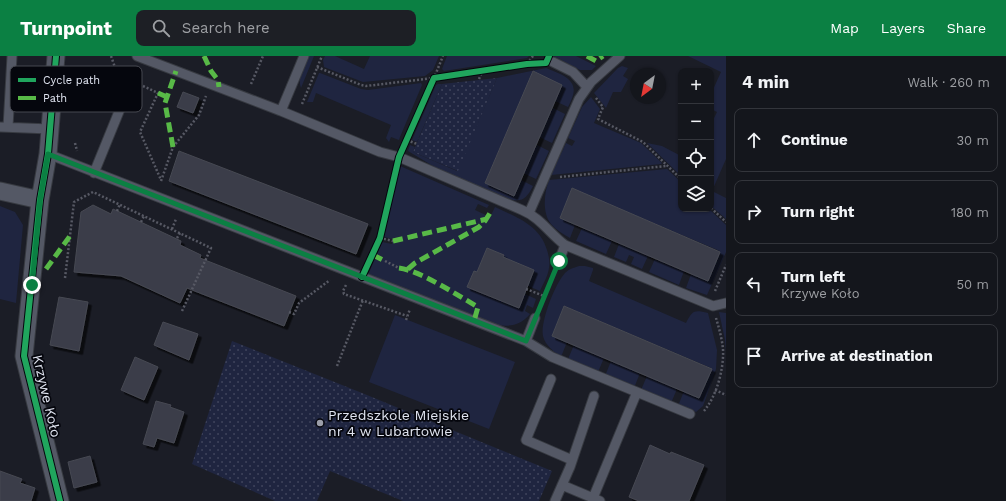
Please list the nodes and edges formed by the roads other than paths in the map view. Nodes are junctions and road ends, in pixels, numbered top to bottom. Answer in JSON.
{"nodes":[{"id":1,"x":12,"y":56,"type":"edge"},
{"id":2,"x":56,"y":56,"type":"edge"},
{"id":3,"x":137,"y":56,"type":"edge"},
{"id":4,"x":304,"y":56,"type":"edge"},
{"id":5,"x":620,"y":56,"type":"edge"},
{"id":6,"x":553,"y":62,"type":"dead end"},
{"id":7,"x":11,"y":66,"type":"edge"},
{"id":8,"x":55,"y":66,"type":"edge"},
{"id":9,"x":10,"y":74,"type":"edge"},
{"id":10,"x":587,"y":87,"type":"junction"},
{"id":11,"x":281,"y":111,"type":"junction"},
{"id":12,"x":51,"y":112,"type":"edge"},
{"id":13,"x":119,"y":112,"type":"edge"},
{"id":14,"x":4,"y":127,"type":"edge"},
{"id":15,"x":50,"y":129,"type":"junction"},
{"id":16,"x":48,"y":154,"type":"junction"},
{"id":17,"x":94,"y":173,"type":"junction"},
{"id":18,"x":0,"y":191,"type":"edge"},
{"id":19,"x":40,"y":200,"type":"junction"},
{"id":20,"x":529,"y":213,"type":"junction"},
{"id":21,"x":564,"y":246,"type":"junction"},
{"id":22,"x":559,"y":261,"type":"road end"},
{"id":23,"x":726,"y":303,"type":"edge"},
{"id":24,"x":536,"y":318,"type":"road end"},
{"id":25,"x":526,"y":341,"type":"junction"},
{"id":26,"x":550,"y":379,"type":"dead end"},
{"id":27,"x":637,"y":392,"type":"junction"},
{"id":28,"x":594,"y":396,"type":"dead end"},
{"id":29,"x":690,"y":414,"type":"road end"},
{"id":30,"x":572,"y":460,"type":"junction"},
{"id":31,"x":562,"y":485,"type":"junction"},
{"id":32,"x":596,"y":499,"type":"edge"},
{"id":33,"x":60,"y":501,"type":"edge"},
{"id":34,"x":555,"y":501,"type":"edge"}],
"edges":[{"from":1,"to":7,"type":"lane"},
{"from":2,"to":8,"type":"street","name":"Krzywe Koło"},
{"from":3,"to":11,"type":"lane"},
{"from":4,"to":11,"type":"lane"},
{"from":5,"to":10,"type":"lane"},
{"from":6,"to":10,"type":"lane"},
{"from":9,"to":14,"type":"lane"},
{"from":10,"to":20,"type":"lane"},
{"from":11,"to":20,"type":"lane"},
{"from":12,"to":15,"type":"street","name":"Krzywe Koło"},
{"from":13,"to":17,"type":"lane"},
{"from":14,"to":15,"type":"lane"},
{"from":15,"to":16,"type":"street","name":"Krzywe Koło"},
{"from":16,"to":17,"type":"lane"},
{"from":16,"to":19,"type":"street","name":"Krzywe Koło"},
{"from":17,"to":25,"type":"lane"},
{"from":18,"to":19,"type":"street"},
{"from":19,"to":33,"type":"street","name":"Krzywe Koło"},
{"from":20,"to":21,"type":"lane"},
{"from":21,"to":22,"type":"lane"},
{"from":21,"to":23,"type":"lane"},
{"from":24,"to":25,"type":"lane"},
{"from":25,"to":27,"type":"lane"},
{"from":26,"to":30,"type":"lane"},
{"from":27,"to":29,"type":"lane"},
{"from":27,"to":32,"type":"lane"},
{"from":28,"to":30,"type":"lane"},
{"from":30,"to":31,"type":"lane"},
{"from":31,"to":32,"type":"lane"},
{"from":31,"to":34,"type":"lane"}]}
